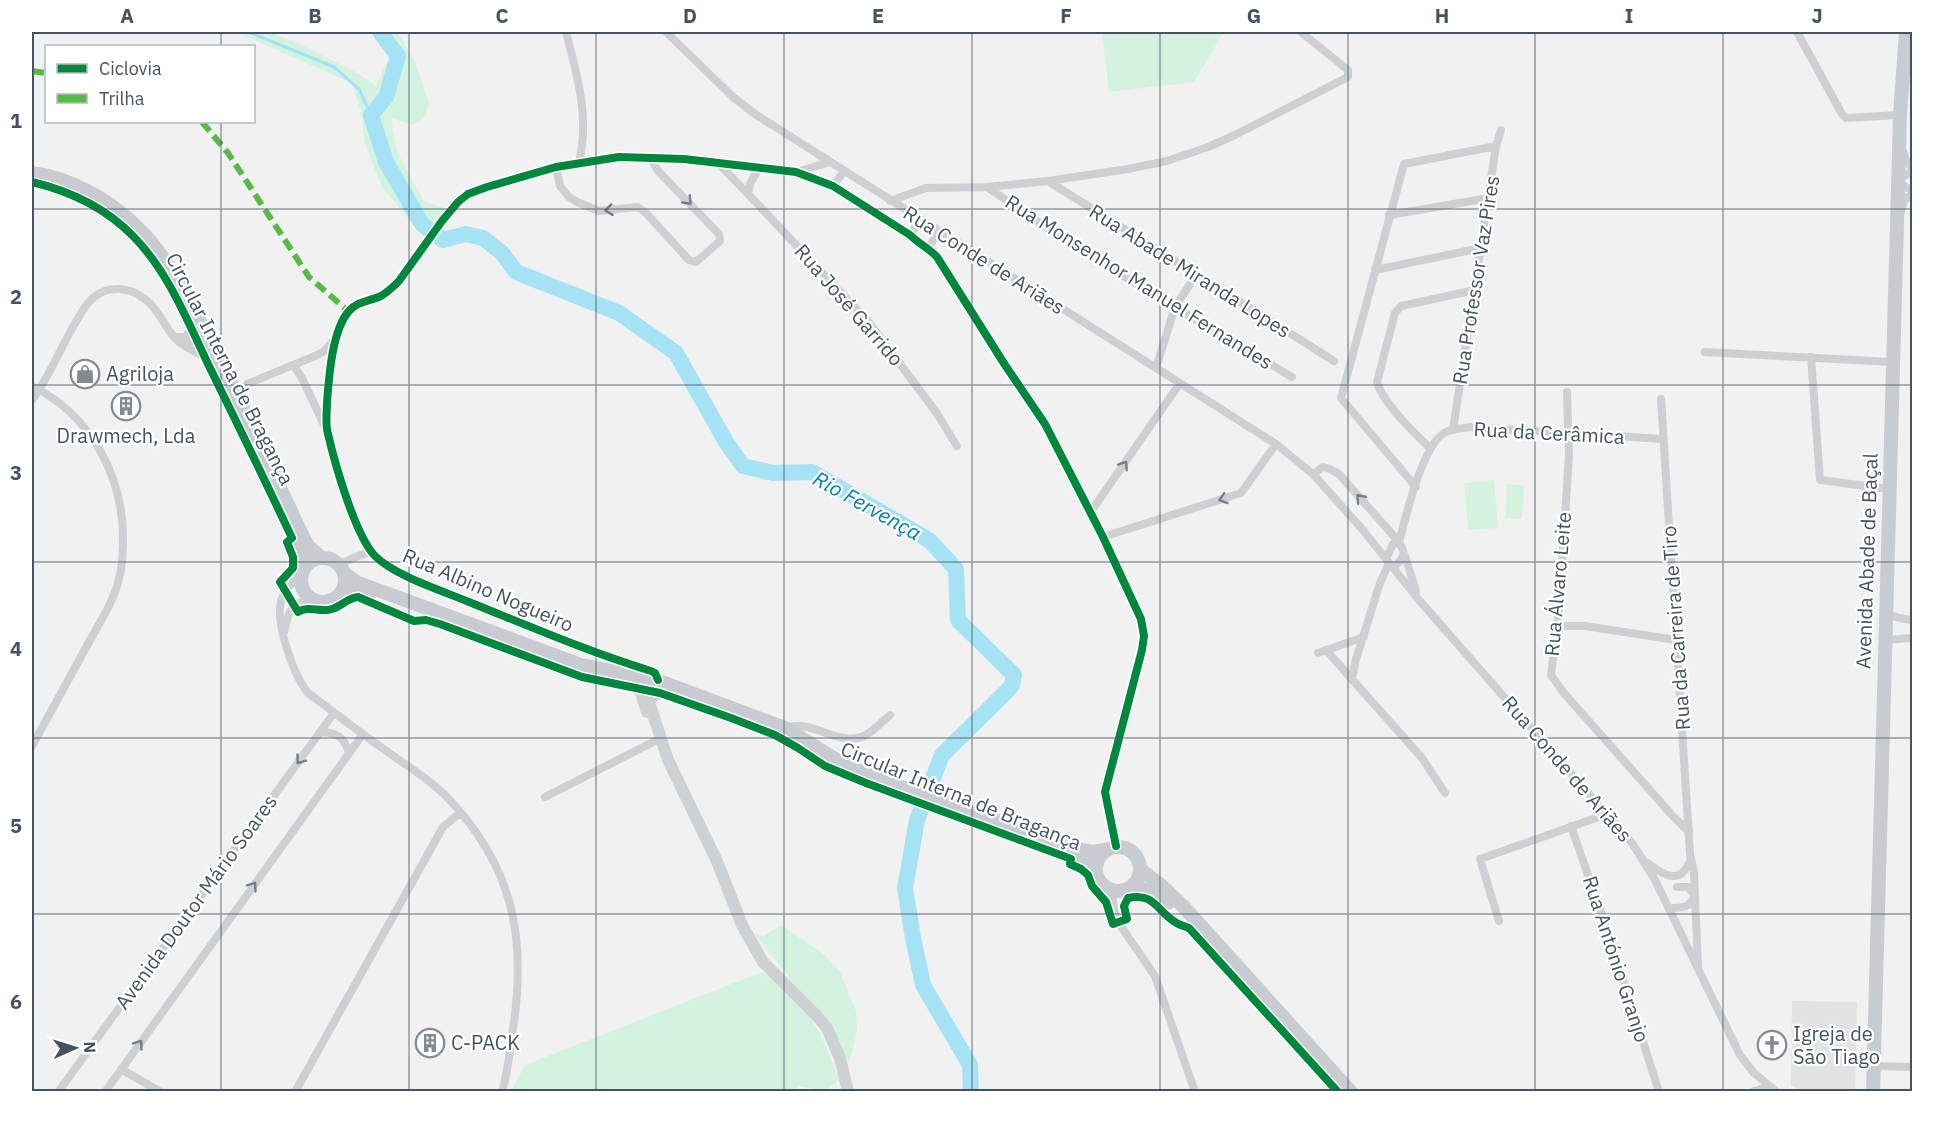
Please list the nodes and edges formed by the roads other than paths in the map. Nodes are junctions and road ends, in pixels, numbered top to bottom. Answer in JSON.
{"nodes":[{"id":1,"x":566,"y":32,"type":"edge"},
{"id":2,"x":666,"y":32,"type":"edge"},
{"id":3,"x":1301,"y":32,"type":"edge"},
{"id":4,"x":1797,"y":32,"type":"edge"},
{"id":5,"x":1906,"y":32,"type":"edge"},
{"id":6,"x":1900,"y":115,"type":"junction"},
{"id":7,"x":1501,"y":130,"type":"dead end"},
{"id":8,"x":1899,"y":138,"type":"junction"},
{"id":9,"x":1496,"y":146,"type":"junction"},
{"id":10,"x":650,"y":157,"type":"junction"},
{"id":11,"x":579,"y":162,"type":"junction"},
{"id":12,"x":830,"y":162,"type":"junction"},
{"id":13,"x":718,"y":163,"type":"junction"},
{"id":14,"x":556,"y":167,"type":"junction"},
{"id":15,"x":759,"y":168,"type":"junction"},
{"id":16,"x":844,"y":171,"type":"junction"},
{"id":17,"x":1912,"y":171,"type":"edge"},
{"id":18,"x":796,"y":172,"type":"junction"},
{"id":19,"x":32,"y":173,"type":"edge"},
{"id":20,"x":32,"y":178,"type":"edge"},
{"id":21,"x":1898,"y":179,"type":"junction"},
{"id":22,"x":1048,"y":181,"type":"junction"},
{"id":23,"x":832,"y":186,"type":"junction"},
{"id":24,"x":987,"y":187,"type":"junction"},
{"id":25,"x":1912,"y":190,"type":"edge"},
{"id":26,"x":748,"y":194,"type":"junction"},
{"id":27,"x":1489,"y":198,"type":"junction"},
{"id":28,"x":890,"y":201,"type":"junction"},
{"id":29,"x":1389,"y":216,"type":"junction"},
{"id":30,"x":920,"y":220,"type":"junction"},
{"id":31,"x":1897,"y":222,"type":"junction"},
{"id":32,"x":938,"y":231,"type":"junction"},
{"id":33,"x":910,"y":235,"type":"junction"},
{"id":34,"x":929,"y":248,"type":"junction"},
{"id":35,"x":1481,"y":248,"type":"junction"},
{"id":36,"x":1375,"y":270,"type":"junction"},
{"id":37,"x":1196,"y":275,"type":"junction"},
{"id":38,"x":1475,"y":290,"type":"junction"},
{"id":39,"x":1175,"y":307,"type":"junction"},
{"id":40,"x":193,"y":325,"type":"junction"},
{"id":41,"x":174,"y":335,"type":"junction"},
{"id":42,"x":336,"y":339,"type":"junction"},
{"id":43,"x":201,"y":342,"type":"junction"},
{"id":44,"x":1705,"y":352,"type":"dead end"},
{"id":45,"x":1811,"y":357,"type":"junction"},
{"id":46,"x":211,"y":361,"type":"junction"},
{"id":47,"x":1334,"y":361,"type":"dead end"},
{"id":48,"x":1892,"y":362,"type":"junction"},
{"id":49,"x":294,"y":366,"type":"junction"},
{"id":50,"x":1156,"y":368,"type":"junction"},
{"id":51,"x":226,"y":372,"type":"junction"},
{"id":52,"x":1292,"y":377,"type":"dead end"},
{"id":53,"x":253,"y":381,"type":"junction"},
{"id":54,"x":1180,"y":383,"type":"junction"},
{"id":55,"x":35,"y":388,"type":"edge"},
{"id":56,"x":1568,"y":392,"type":"dead end"},
{"id":57,"x":239,"y":399,"type":"junction"},
{"id":58,"x":1660,"y":399,"type":"dead end"},
{"id":59,"x":32,"y":400,"type":"edge"},
{"id":60,"x":250,"y":421,"type":"junction"},
{"id":61,"x":1453,"y":430,"type":"junction"},
{"id":62,"x":327,"y":432,"type":"junction"},
{"id":63,"x":1570,"y":433,"type":"junction"},
{"id":64,"x":1663,"y":439,"type":"junction"},
{"id":65,"x":1276,"y":444,"type":"junction"},
{"id":66,"x":957,"y":446,"type":"dead end"},
{"id":67,"x":1430,"y":448,"type":"junction"},
{"id":68,"x":1312,"y":474,"type":"junction"},
{"id":69,"x":1416,"y":487,"type":"junction"},
{"id":70,"x":1889,"y":489,"type":"junction"},
{"id":71,"x":1090,"y":513,"type":"junction"},
{"id":72,"x":1103,"y":537,"type":"junction"},
{"id":73,"x":1396,"y":543,"type":"junction"},
{"id":74,"x":1377,"y":548,"type":"junction"},
{"id":75,"x":371,"y":551,"type":"junction"},
{"id":76,"x":1405,"y":556,"type":"junction"},
{"id":77,"x":322,"y":558,"type":"junction"},
{"id":78,"x":1390,"y":563,"type":"junction"},
{"id":79,"x":342,"y":569,"type":"junction"},
{"id":80,"x":302,"y":572,"type":"junction"},
{"id":81,"x":341,"y":595,"type":"junction"},
{"id":82,"x":1419,"y":600,"type":"junction"},
{"id":83,"x":314,"y":601,"type":"junction"},
{"id":84,"x":1885,"y":614,"type":"junction"},
{"id":85,"x":1912,"y":620,"type":"edge"},
{"id":86,"x":1557,"y":626,"type":"junction"},
{"id":87,"x":284,"y":635,"type":"junction"},
{"id":88,"x":1364,"y":638,"type":"junction"},
{"id":89,"x":1912,"y":638,"type":"edge"},
{"id":90,"x":1676,"y":640,"type":"junction"},
{"id":91,"x":1885,"y":640,"type":"junction"},
{"id":92,"x":1352,"y":680,"type":"junction"},
{"id":93,"x":633,"y":684,"type":"junction"},
{"id":94,"x":662,"y":686,"type":"junction"},
{"id":95,"x":334,"y":713,"type":"junction"},
{"id":96,"x":890,"y":715,"type":"dead end"},
{"id":97,"x":654,"y":720,"type":"junction"},
{"id":98,"x":785,"y":728,"type":"junction"},
{"id":99,"x":320,"y":732,"type":"junction"},
{"id":100,"x":363,"y":735,"type":"junction"},
{"id":101,"x":661,"y":738,"type":"junction"},
{"id":102,"x":32,"y":746,"type":"edge"},
{"id":103,"x":350,"y":753,"type":"junction"},
{"id":104,"x":883,"y":784,"type":"junction"},
{"id":105,"x":1445,"y":793,"type":"dead end"},
{"id":106,"x":545,"y":797,"type":"dead end"},
{"id":107,"x":460,"y":813,"type":"junction"},
{"id":108,"x":1607,"y":814,"type":"junction"},
{"id":109,"x":975,"y":817,"type":"junction"},
{"id":110,"x":1571,"y":826,"type":"junction"},
{"id":111,"x":1689,"y":832,"type":"junction"},
{"id":112,"x":1110,"y":848,"type":"junction"},
{"id":113,"x":1691,"y":858,"type":"junction"},
{"id":114,"x":1645,"y":861,"type":"junction"},
{"id":115,"x":1140,"y":869,"type":"junction"},
{"id":116,"x":1686,"y":869,"type":"junction"},
{"id":117,"x":1096,"y":871,"type":"junction"},
{"id":118,"x":1677,"y":886,"type":"junction"},
{"id":119,"x":1130,"y":887,"type":"junction"},
{"id":120,"x":1112,"y":890,"type":"junction"},
{"id":121,"x":1695,"y":895,"type":"junction"},
{"id":122,"x":1668,"y":904,"type":"junction"},
{"id":123,"x":1499,"y":921,"type":"dead end"},
{"id":124,"x":1698,"y":971,"type":"junction"},
{"id":125,"x":1873,"y":1066,"type":"junction"},
{"id":126,"x":1912,"y":1067,"type":"edge"},
{"id":127,"x":121,"y":1069,"type":"junction"},
{"id":128,"x":1769,"y":1086,"type":"junction"},
{"id":129,"x":848,"y":1090,"type":"edge"},
{"id":130,"x":58,"y":1092,"type":"edge"},
{"id":131,"x":105,"y":1092,"type":"edge"},
{"id":132,"x":161,"y":1092,"type":"edge"},
{"id":133,"x":295,"y":1092,"type":"edge"},
{"id":134,"x":502,"y":1092,"type":"edge"},
{"id":135,"x":1195,"y":1092,"type":"edge"},
{"id":136,"x":1343,"y":1092,"type":"edge"},
{"id":137,"x":1351,"y":1092,"type":"edge"},
{"id":138,"x":1659,"y":1092,"type":"edge"},
{"id":139,"x":1752,"y":1092,"type":"edge"},
{"id":140,"x":1777,"y":1092,"type":"edge"},
{"id":141,"x":1873,"y":1092,"type":"edge"}],
"edges":[{"from":1,"to":11,"type":"street"},
{"from":2,"to":12,"type":"street","name":"Rua Conde de Ariães"},
{"from":3,"to":22,"type":"street"},
{"from":4,"to":6,"type":"street"},
{"from":5,"to":6,"type":"main road","name":"Avenida Abade de Baçal"},
{"from":6,"to":8,"type":"main road","name":"Avenida Abade de Baçal"},
{"from":7,"to":9,"type":"street","name":"Rua Professor Vaz Pires"},
{"from":8,"to":17,"type":"street"},
{"from":8,"to":21,"type":"main road","name":"Avenida Abade de Baçal"},
{"from":9,"to":27,"type":"street","name":"Rua Professor Vaz Pires"},
{"from":9,"to":29,"type":"street"},
{"from":10,"to":11,"type":"street"},
{"from":10,"to":13,"type":"street"},
{"from":10,"to":14,"type":"street","one_way":true},
{"from":11,"to":14,"type":"street"},
{"from":12,"to":16,"type":"street","name":"Rua Conde de Ariães"},
{"from":12,"to":18,"type":"street"},
{"from":13,"to":15,"type":"street"},
{"from":13,"to":26,"type":"street","name":"Rua José Garrido"},
{"from":14,"to":42,"type":"street","name":"Rua Albino Nogueiro"},
{"from":15,"to":18,"type":"street"},
{"from":15,"to":26,"type":"street"},
{"from":16,"to":23,"type":"street"},
{"from":16,"to":28,"type":"street","name":"Rua Conde de Ariães"},
{"from":17,"to":21,"type":"street"},
{"from":18,"to":23,"type":"street"},
{"from":19,"to":51,"type":"main road","name":"Circular Interna de Bragança"},
{"from":20,"to":40,"type":"main road","name":"Circular Interna de Bragança"},
{"from":21,"to":25,"type":"street"},
{"from":21,"to":31,"type":"main road","name":"Avenida Abade de Baçal"},
{"from":22,"to":24,"type":"street"},
{"from":22,"to":37,"type":"street","name":"Rua Abade Miranda Lopes"},
{"from":23,"to":33,"type":"street"},
{"from":24,"to":28,"type":"street"},
{"from":24,"to":39,"type":"street","name":"Rua Monsenhor Manuel Fernandes"},
{"from":25,"to":31,"type":"street"},
{"from":26,"to":66,"type":"street","name":"Rua José Garrido"},
{"from":27,"to":29,"type":"street"},
{"from":27,"to":35,"type":"street","name":"Rua Professor Vaz Pires"},
{"from":28,"to":30,"type":"street","name":"Rua Conde de Ariães"},
{"from":29,"to":36,"type":"street"},
{"from":30,"to":32,"type":"street","name":"Rua Conde de Ariães"},
{"from":30,"to":33,"type":"street"},
{"from":31,"to":48,"type":"main road","name":"Avenida Abade de Baçal"},
{"from":32,"to":34,"type":"street"},
{"from":32,"to":50,"type":"street","name":"Rua Conde de Ariães"},
{"from":33,"to":34,"type":"street"},
{"from":34,"to":71,"type":"street"},
{"from":35,"to":36,"type":"street"},
{"from":35,"to":38,"type":"street","name":"Rua Professor Vaz Pires"},
{"from":36,"to":69,"type":"street"},
{"from":37,"to":39,"type":"street"},
{"from":37,"to":47,"type":"street","name":"Rua Abade Miranda Lopes"},
{"from":38,"to":61,"type":"street","name":"Rua Professor Vaz Pires"},
{"from":38,"to":67,"type":"street"},
{"from":39,"to":50,"type":"street"},
{"from":39,"to":52,"type":"street","name":"Rua Monsenhor Manuel Fernandes"},
{"from":40,"to":41,"type":"street"},
{"from":40,"to":43,"type":"main road","name":"Circular Interna de Bragança"},
{"from":41,"to":43,"type":"street"},
{"from":41,"to":46,"type":"street"},
{"from":41,"to":55,"type":"street"},
{"from":42,"to":49,"type":"street"},
{"from":42,"to":62,"type":"street","name":"Rua Albino Nogueiro"},
{"from":43,"to":46,"type":"main road","name":"Circular Interna de Bragança"},
{"from":43,"to":60,"type":"main road"},
{"from":44,"to":45,"type":"street"},
{"from":45,"to":48,"type":"street"},
{"from":45,"to":70,"type":"street"},
{"from":46,"to":80,"type":"main road","name":"Circular Interna de Bragança"},
{"from":48,"to":70,"type":"main road","name":"Avenida Abade de Baçal"},
{"from":49,"to":53,"type":"street"},
{"from":49,"to":62,"type":"street"},
{"from":50,"to":54,"type":"street","name":"Rua Conde de Ariães"},
{"from":51,"to":53,"type":"street"},
{"from":51,"to":57,"type":"main road","name":"Circular Interna de Bragança"},
{"from":53,"to":57,"type":"street"},
{"from":54,"to":65,"type":"street","name":"Rua Conde de Ariães"},
{"from":71,"to":54,"type":"street","one_way":true},
{"from":55,"to":59,"type":"street"},
{"from":55,"to":102,"type":"street"},
{"from":56,"to":63,"type":"street","name":"Rua Álvaro Leite"},
{"from":57,"to":60,"type":"main road","name":"Circular Interna de Bragança"},
{"from":58,"to":64,"type":"street","name":"Rua da Carreira de Tiro"},
{"from":60,"to":77,"type":"main road","name":"Circular Interna de Bragança"},
{"from":61,"to":63,"type":"street","name":"Rua da Cerâmica"},
{"from":61,"to":67,"type":"street","name":"Rua da Cerâmica"},
{"from":62,"to":75,"type":"street","name":"Rua Albino Nogueiro"},
{"from":63,"to":64,"type":"street","name":"Rua da Cerâmica"},
{"from":63,"to":86,"type":"street","name":"Rua Álvaro Leite"},
{"from":64,"to":90,"type":"street","name":"Rua da Carreira de Tiro"},
{"from":65,"to":68,"type":"street","name":"Rua Conde de Ariães"},
{"from":65,"to":72,"type":"street","one_way":true},
{"from":67,"to":69,"type":"street"},
{"from":73,"to":68,"type":"street","one_way":true},
{"from":68,"to":74,"type":"street","name":"Rua Conde de Ariães"},
{"from":69,"to":73,"type":"street"},
{"from":70,"to":84,"type":"main road","name":"Avenida Abade de Baçal"},
{"from":71,"to":72,"type":"street"},
{"from":72,"to":112,"type":"street"},
{"from":73,"to":74,"type":"street"},
{"from":73,"to":76,"type":"street"},
{"from":73,"to":78,"type":"street"},
{"from":74,"to":78,"type":"street","name":"Rua Conde de Ariães"},
{"from":75,"to":79,"type":"street"},
{"from":75,"to":94,"type":"street","name":"Rua Albino Nogueiro"},
{"from":76,"to":78,"type":"street"},
{"from":76,"to":82,"type":"street"},
{"from":77,"to":79,"type":"main road"},
{"from":77,"to":80,"type":"main road"},
{"from":78,"to":82,"type":"street","name":"Rua Conde de Ariães"},
{"from":78,"to":88,"type":"street"},
{"from":79,"to":81,"type":"main road"},
{"from":79,"to":94,"type":"main road","name":"Circular Interna de Bragança"},
{"from":80,"to":83,"type":"main road"},
{"from":80,"to":87,"type":"street"},
{"from":81,"to":83,"type":"main road"},
{"from":81,"to":93,"type":"main road","name":"Circular Interna de Bragança"},
{"from":82,"to":108,"type":"street","name":"Rua Conde de Ariães"},
{"from":83,"to":87,"type":"street"},
{"from":84,"to":85,"type":"street"},
{"from":84,"to":91,"type":"main road","name":"Avenida Abade de Baçal"},
{"from":86,"to":90,"type":"street"},
{"from":86,"to":111,"type":"street","name":"Rua Álvaro Leite"},
{"from":87,"to":95,"type":"street"},
{"from":88,"to":92,"type":"street"},
{"from":88,"to":92,"type":"street"},
{"from":89,"to":91,"type":"street"},
{"from":90,"to":111,"type":"street","name":"Rua da Carreira de Tiro"},
{"from":91,"to":125,"type":"main road","name":"Avenida Abade de Baçal"},
{"from":92,"to":105,"type":"street"},
{"from":93,"to":94,"type":"main road","name":"Circular Interna de Bragança"},
{"from":93,"to":97,"type":"street"},
{"from":94,"to":97,"type":"street"},
{"from":94,"to":98,"type":"main road","name":"Circular Interna de Bragança"},
{"from":94,"to":104,"type":"main road","name":"Circular Interna de Bragança"},
{"from":95,"to":99,"type":"street","name":"Avenida Doutor Mário Soares"},
{"from":95,"to":100,"type":"street"},
{"from":96,"to":98,"type":"street"},
{"from":97,"to":101,"type":"street"},
{"from":98,"to":104,"type":"main road","name":"Circular Interna de Bragança"},
{"from":99,"to":103,"type":"street"},
{"from":99,"to":130,"type":"street","name":"Avenida Doutor Mário Soares","one_way":true},
{"from":100,"to":103,"type":"street","name":"Avenida Doutor Mário Soares"},
{"from":100,"to":107,"type":"street"},
{"from":101,"to":106,"type":"street"},
{"from":101,"to":129,"type":"street"},
{"from":127,"to":103,"type":"street","name":"Avenida Doutor Mário Soares","one_way":true},
{"from":104,"to":109,"type":"main road","name":"Circular Interna de Bragança"},
{"from":107,"to":133,"type":"street"},
{"from":107,"to":134,"type":"street"},
{"from":108,"to":110,"type":"street"},
{"from":108,"to":114,"type":"street","name":"Rua Conde de Ariães"},
{"from":109,"to":112,"type":"main road","name":"Circular Interna de Bragança"},
{"from":109,"to":117,"type":"main road","name":"Circular Interna de Bragança"},
{"from":110,"to":123,"type":"street"},
{"from":110,"to":138,"type":"street","name":"Rua António Granjo"},
{"from":111,"to":113,"type":"street","name":"Rua da Carreira de Tiro"},
{"from":112,"to":115,"type":"main road"},
{"from":112,"to":117,"type":"main road"},
{"from":113,"to":116,"type":"street"},
{"from":113,"to":121,"type":"street","name":"Rua da Carreira de Tiro"},
{"from":114,"to":116,"type":"street"},
{"from":114,"to":122,"type":"street","name":"Rua Conde de Ariães"},
{"from":115,"to":119,"type":"main road"},
{"from":115,"to":137,"type":"main road"},
{"from":116,"to":118,"type":"street"},
{"from":117,"to":120,"type":"main road"},
{"from":118,"to":121,"type":"street"},
{"from":118,"to":122,"type":"street"},
{"from":119,"to":120,"type":"main road"},
{"from":119,"to":136,"type":"main road"},
{"from":120,"to":135,"type":"street"},
{"from":121,"to":122,"type":"street"},
{"from":121,"to":124,"type":"street","name":"Rua da Carreira de Tiro"},
{"from":122,"to":124,"type":"street","name":"Rua Conde de Ariães"},
{"from":124,"to":128,"type":"street","name":"Rua Conde de Ariães"},
{"from":125,"to":126,"type":"street"},
{"from":125,"to":141,"type":"main road","name":"Avenida Abade de Baçal"},
{"from":127,"to":131,"type":"street","name":"Avenida Doutor Mário Soares"},
{"from":127,"to":132,"type":"street"},
{"from":128,"to":139,"type":"street"},
{"from":128,"to":140,"type":"street","name":"Rua Conde de Ariães"}]}
